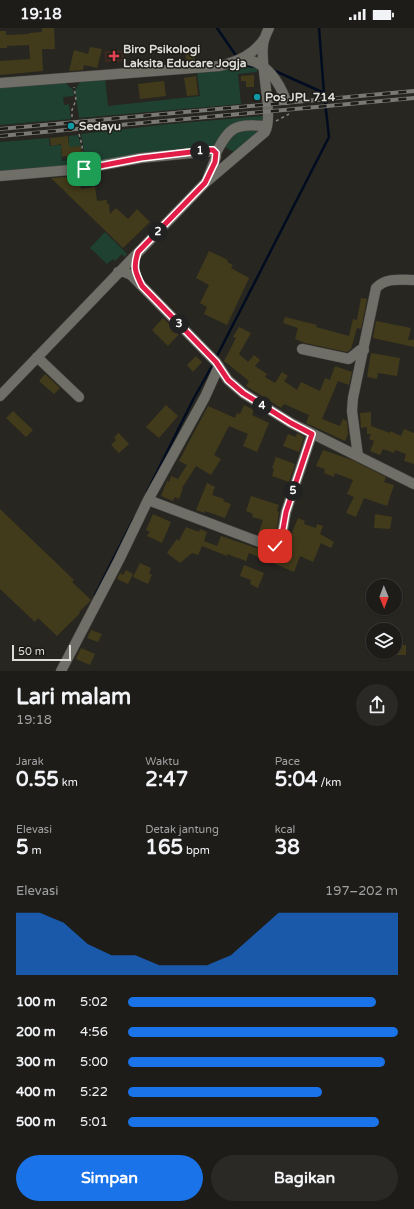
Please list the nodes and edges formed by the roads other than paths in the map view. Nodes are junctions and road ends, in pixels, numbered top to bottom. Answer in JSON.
{"nodes":[{"id":1,"x":268,"y":28,"type":"edge"},
{"id":2,"x":264,"y":39,"type":"junction"},
{"id":3,"x":242,"y":59,"type":"junction"},
{"id":4,"x":263,"y":66,"type":"junction"},
{"id":5,"x":0,"y":83,"type":"edge"},
{"id":6,"x":286,"y":100,"type":"dead end"},
{"id":7,"x":267,"y":126,"type":"junction"},
{"id":8,"x":216,"y":153,"type":"junction"},
{"id":9,"x":0,"y":176,"type":"edge"},
{"id":10,"x":205,"y":183,"type":"junction"},
{"id":11,"x":138,"y":252,"type":"junction"},
{"id":12,"x":118,"y":272,"type":"junction"},
{"id":13,"x":414,"y":280,"type":"edge"},
{"id":14,"x":142,"y":286,"type":"junction"},
{"id":15,"x":302,"y":348,"type":"dead end"},
{"id":16,"x":364,"y":350,"type":"junction"},
{"id":17,"x":37,"y":357,"type":"junction"},
{"id":18,"x":218,"y":366,"type":"junction"},
{"id":19,"x":0,"y":396,"type":"edge"},
{"id":20,"x":79,"y":397,"type":"dead end"},
{"id":21,"x":312,"y":434,"type":"junction"},
{"id":22,"x":358,"y":456,"type":"junction"},
{"id":23,"x":413,"y":480,"type":"edge"},
{"id":24,"x":148,"y":500,"type":"junction"},
{"id":25,"x":61,"y":671,"type":"edge"}],
"edges":[{"from":1,"to":2,"type":"street"},
{"from":2,"to":3,"type":"street"},
{"from":2,"to":4,"type":"street"},
{"from":3,"to":4,"type":"street"},
{"from":3,"to":5,"type":"street"},
{"from":4,"to":6,"type":"street"},
{"from":4,"to":7,"type":"street"},
{"from":7,"to":8,"type":"street"},
{"from":7,"to":10,"type":"street"},
{"from":8,"to":9,"type":"street"},
{"from":8,"to":10,"type":"street"},
{"from":10,"to":11,"type":"street"},
{"from":11,"to":12,"type":"street"},
{"from":11,"to":14,"type":"street"},
{"from":12,"to":14,"type":"street"},
{"from":12,"to":17,"type":"street"},
{"from":13,"to":16,"type":"street"},
{"from":14,"to":18,"type":"street"},
{"from":15,"to":16,"type":"street"},
{"from":16,"to":22,"type":"street"},
{"from":17,"to":19,"type":"street"},
{"from":17,"to":20,"type":"street"},
{"from":18,"to":21,"type":"street"},
{"from":18,"to":24,"type":"street"},
{"from":21,"to":22,"type":"street"},
{"from":21,"to":24,"type":"street"},
{"from":22,"to":23,"type":"street"},
{"from":24,"to":25,"type":"street"}]}
